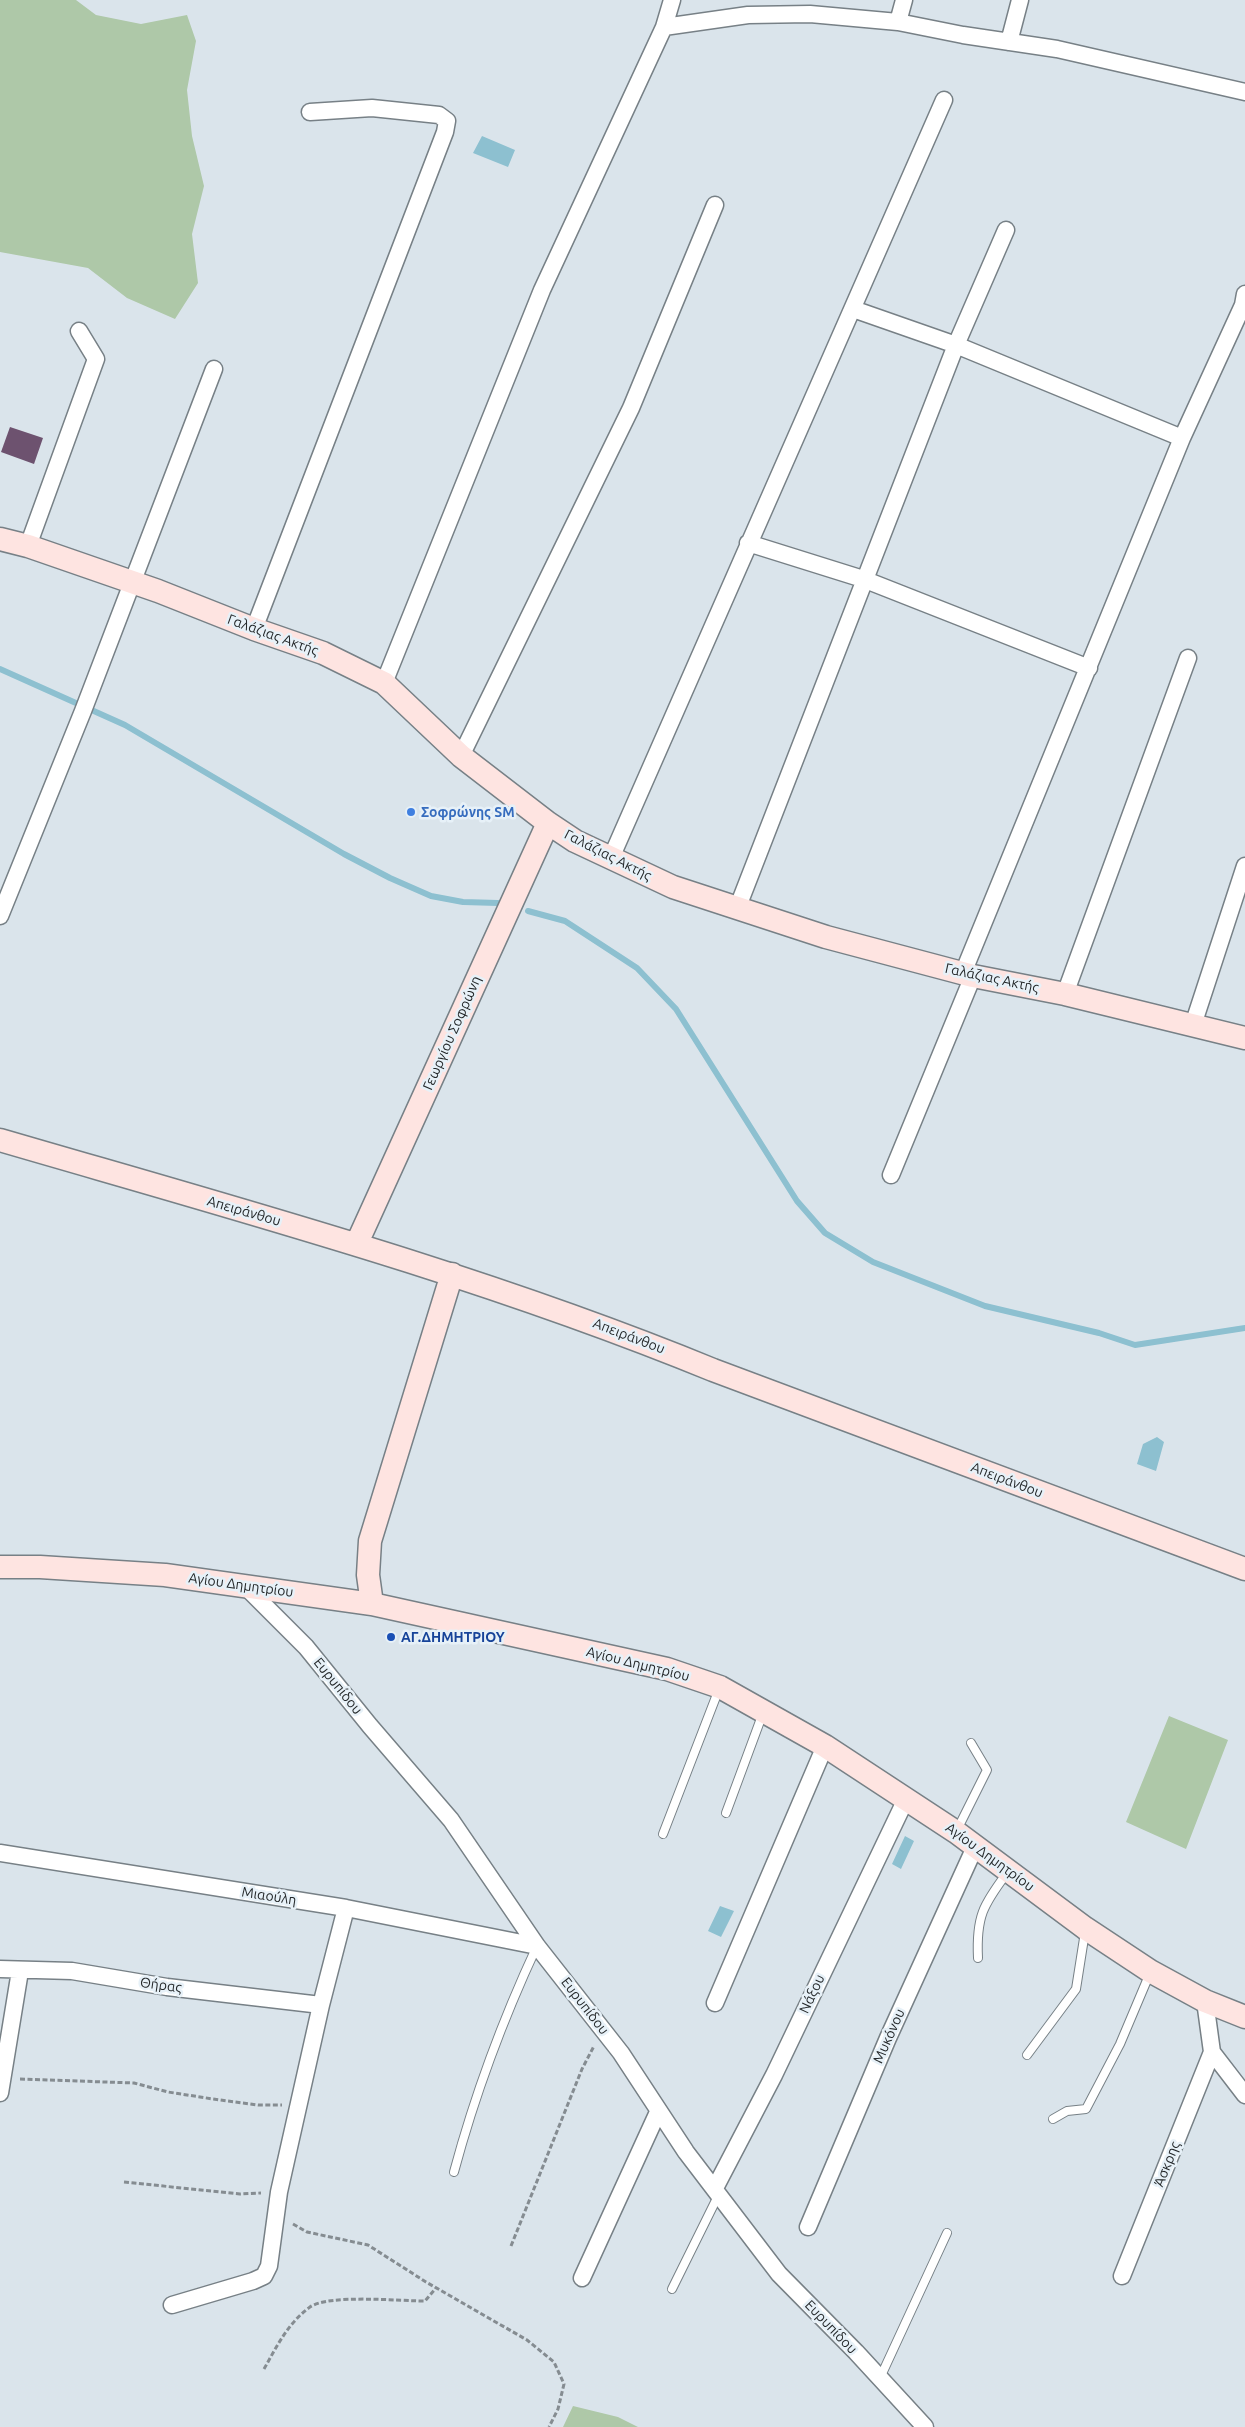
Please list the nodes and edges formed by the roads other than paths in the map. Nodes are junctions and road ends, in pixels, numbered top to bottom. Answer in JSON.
{"nodes":[{"id":1,"x":672,"y":0,"type":"edge"},
{"id":2,"x":904,"y":0,"type":"edge"},
{"id":3,"x":1020,"y":0,"type":"edge"},
{"id":4,"x":898,"y":22,"type":"junction"},
{"id":5,"x":664,"y":28,"type":"junction"},
{"id":6,"x":1010,"y":42,"type":"junction"},
{"id":7,"x":1245,"y":92,"type":"edge"},
{"id":8,"x":944,"y":100,"type":"dead end"},
{"id":9,"x":310,"y":112,"type":"dead end"},
{"id":10,"x":715,"y":205,"type":"dead end"},
{"id":11,"x":1006,"y":230,"type":"dead end"},
{"id":12,"x":1245,"y":294,"type":"edge"},
{"id":13,"x":853,"y":309,"type":"junction"},
{"id":14,"x":79,"y":331,"type":"dead end"},
{"id":15,"x":956,"y":345,"type":"junction"},
{"id":16,"x":214,"y":369,"type":"dead end"},
{"id":17,"x":1182,"y":438,"type":"junction"},
{"id":18,"x":0,"y":539,"type":"edge"},
{"id":19,"x":748,"y":543,"type":"junction"},
{"id":20,"x":28,"y":546,"type":"junction"},
{"id":21,"x":863,"y":579,"type":"junction"},
{"id":22,"x":133,"y":583,"type":"junction"},
{"id":23,"x":254,"y":629,"type":"junction"},
{"id":24,"x":1188,"y":658,"type":"dead end"},
{"id":25,"x":1089,"y":668,"type":"junction"},
{"id":26,"x":384,"y":683,"type":"junction"},
{"id":27,"x":461,"y":756,"type":"junction"},
{"id":28,"x":548,"y":823,"type":"junction"},
{"id":29,"x":611,"y":858,"type":"junction"},
{"id":30,"x":1245,"y":866,"type":"edge"},
{"id":31,"x":737,"y":909,"type":"junction"},
{"id":32,"x":0,"y":916,"type":"edge"},
{"id":33,"x":968,"y":974,"type":"junction"},
{"id":34,"x":1066,"y":994,"type":"junction"},
{"id":35,"x":1193,"y":1025,"type":"junction"},
{"id":36,"x":1245,"y":1038,"type":"edge"},
{"id":37,"x":0,"y":1140,"type":"edge"},
{"id":38,"x":891,"y":1175,"type":"dead end"},
{"id":39,"x":357,"y":1243,"type":"junction"},
{"id":40,"x":452,"y":1274,"type":"junction"},
{"id":41,"x":0,"y":1568,"type":"edge"},
{"id":42,"x":1245,"y":1570,"type":"edge"},
{"id":43,"x":245,"y":1586,"type":"junction"},
{"id":44,"x":372,"y":1604,"type":"junction"},
{"id":45,"x":720,"y":1687,"type":"junction"},
{"id":46,"x":763,"y":1711,"type":"junction"},
{"id":47,"x":971,"y":1742,"type":"dead end"},
{"id":48,"x":825,"y":1746,"type":"junction"},
{"id":49,"x":906,"y":1799,"type":"junction"},
{"id":50,"x":726,"y":1814,"type":"dead end"},
{"id":51,"x":956,"y":1832,"type":"junction"},
{"id":52,"x":663,"y":1834,"type":"dead end"},
{"id":53,"x":975,"y":1847,"type":"junction"},
{"id":54,"x":0,"y":1853,"type":"edge"},
{"id":55,"x":1009,"y":1870,"type":"junction"},
{"id":56,"x":346,"y":1908,"type":"junction"},
{"id":57,"x":1086,"y":1928,"type":"junction"},
{"id":58,"x":538,"y":1946,"type":"junction"},
{"id":59,"x":978,"y":1958,"type":"dead end"},
{"id":60,"x":0,"y":1970,"type":"edge"},
{"id":61,"x":20,"y":1971,"type":"junction"},
{"id":62,"x":1150,"y":1971,"type":"junction"},
{"id":63,"x":1205,"y":2001,"type":"junction"},
{"id":64,"x":714,"y":2003,"type":"dead end"},
{"id":65,"x":321,"y":2005,"type":"junction"},
{"id":66,"x":1245,"y":2017,"type":"edge"},
{"id":67,"x":1212,"y":2052,"type":"junction"},
{"id":68,"x":1027,"y":2055,"type":"dead end"},
{"id":69,"x":2,"y":2085,"type":"edge"},
{"id":70,"x":1245,"y":2095,"type":"edge"},
{"id":71,"x":658,"y":2112,"type":"junction"},
{"id":72,"x":1053,"y":2118,"type":"dead end"},
{"id":73,"x":454,"y":2172,"type":"dead end"},
{"id":74,"x":717,"y":2191,"type":"junction"},
{"id":75,"x":808,"y":2227,"type":"dead end"},
{"id":76,"x":947,"y":2233,"type":"dead end"},
{"id":77,"x":1122,"y":2276,"type":"dead end"},
{"id":78,"x":582,"y":2278,"type":"dead end"},
{"id":79,"x":672,"y":2289,"type":"dead end"},
{"id":80,"x":172,"y":2305,"type":"dead end"},
{"id":81,"x":880,"y":2380,"type":"junction"},
{"id":82,"x":925,"y":2427,"type":"edge"}],
"edges":[{"from":1,"to":5,"type":"street"},
{"from":2,"to":4,"type":"street"},
{"from":3,"to":6,"type":"street"},
{"from":4,"to":5,"type":"street"},
{"from":4,"to":6,"type":"street"},
{"from":5,"to":26,"type":"street"},
{"from":6,"to":7,"type":"street"},
{"from":8,"to":13,"type":"street"},
{"from":9,"to":23,"type":"street"},
{"from":10,"to":27,"type":"street"},
{"from":11,"to":15,"type":"street"},
{"from":12,"to":17,"type":"street"},
{"from":13,"to":15,"type":"street"},
{"from":13,"to":19,"type":"street"},
{"from":14,"to":20,"type":"street"},
{"from":15,"to":17,"type":"street"},
{"from":15,"to":21,"type":"street"},
{"from":16,"to":22,"type":"street"},
{"from":17,"to":25,"type":"street"},
{"from":18,"to":20,"type":"street","name":"Γαλάζιας Ακτής"},
{"from":19,"to":21,"type":"street"},
{"from":19,"to":29,"type":"street"},
{"from":20,"to":22,"type":"street","name":"Γαλάζιας Ακτής"},
{"from":21,"to":25,"type":"street"},
{"from":21,"to":31,"type":"street"},
{"from":22,"to":23,"type":"street","name":"Γαλάζιας Ακτής"},
{"from":22,"to":32,"type":"street"},
{"from":23,"to":26,"type":"street","name":"Γαλάζιας Ακτής"},
{"from":24,"to":34,"type":"street"},
{"from":25,"to":33,"type":"street"},
{"from":26,"to":27,"type":"street","name":"Γαλάζιας Ακτής"},
{"from":27,"to":28,"type":"street","name":"Γαλάζιας Ακτής"},
{"from":28,"to":29,"type":"street","name":"Γαλάζιας Ακτής"},
{"from":28,"to":39,"type":"street","name":"Γεωργίου Σοφρώνη"},
{"from":29,"to":31,"type":"street","name":"Γαλάζιας Ακτής"},
{"from":30,"to":35,"type":"street"},
{"from":31,"to":33,"type":"street","name":"Γαλάζιας Ακτής"},
{"from":33,"to":34,"type":"street","name":"Γαλάζιας Ακτής"},
{"from":33,"to":38,"type":"street"},
{"from":34,"to":35,"type":"street","name":"Γαλάζιας Ακτής"},
{"from":35,"to":36,"type":"street","name":"Γαλάζιας Ακτής"},
{"from":37,"to":39,"type":"street","name":"Απειράνθου"},
{"from":39,"to":40,"type":"street","name":"Απειράνθου"},
{"from":40,"to":42,"type":"street","name":"Απειράνθου"},
{"from":40,"to":44,"type":"street"},
{"from":41,"to":43,"type":"street","name":"Αγίου Δημητρίου"},
{"from":43,"to":44,"type":"street","name":"Αγίου Δημητρίου"},
{"from":43,"to":58,"type":"street","name":"Ευρυπίδου"},
{"from":44,"to":45,"type":"street","name":"Αγίου Δημητρίου"},
{"from":45,"to":46,"type":"street","name":"Αγίου Δημητρίου"},
{"from":45,"to":52,"type":"lane"},
{"from":46,"to":48,"type":"street","name":"Αγίου Δημητρίου"},
{"from":46,"to":50,"type":"lane"},
{"from":47,"to":51,"type":"lane"},
{"from":48,"to":49,"type":"street","name":"Αγίου Δημητρίου"},
{"from":48,"to":64,"type":"street"},
{"from":49,"to":51,"type":"street","name":"Αγίου Δημητρίου"},
{"from":49,"to":74,"type":"street","name":"Νάξου"},
{"from":51,"to":53,"type":"street","name":"Αγίου Δημητρίου"},
{"from":53,"to":55,"type":"street","name":"Αγίου Δημητρίου"},
{"from":53,"to":75,"type":"street","name":"Μυκόνου"},
{"from":54,"to":56,"type":"street","name":"Μιαούλη"},
{"from":55,"to":57,"type":"street","name":"Αγίου Δημητρίου"},
{"from":55,"to":59,"type":"lane"},
{"from":56,"to":58,"type":"street","name":"Μιαούλη"},
{"from":56,"to":65,"type":"street"},
{"from":57,"to":62,"type":"street","name":"Αγίου Δημητρίου"},
{"from":57,"to":68,"type":"lane"},
{"from":58,"to":71,"type":"street","name":"Ευρυπίδου"},
{"from":58,"to":73,"type":"lane"},
{"from":60,"to":61,"type":"street","name":"Θήρας"},
{"from":61,"to":65,"type":"street","name":"Θήρας"},
{"from":61,"to":69,"type":"street"},
{"from":62,"to":63,"type":"street","name":"Αγίου Δημητρίου"},
{"from":62,"to":72,"type":"lane"},
{"from":63,"to":66,"type":"street","name":"Αγίου Δημητρίου"},
{"from":63,"to":67,"type":"street"},
{"from":65,"to":80,"type":"street"},
{"from":67,"to":70,"type":"street"},
{"from":67,"to":77,"type":"street","name":"Άσκρης"},
{"from":71,"to":74,"type":"street","name":"Ευρυπίδου"},
{"from":71,"to":78,"type":"street"},
{"from":74,"to":79,"type":"lane"},
{"from":74,"to":81,"type":"street","name":"Ευρυπίδου"},
{"from":76,"to":81,"type":"lane"},
{"from":81,"to":82,"type":"street","name":"Ευρυπίδου"}]}
